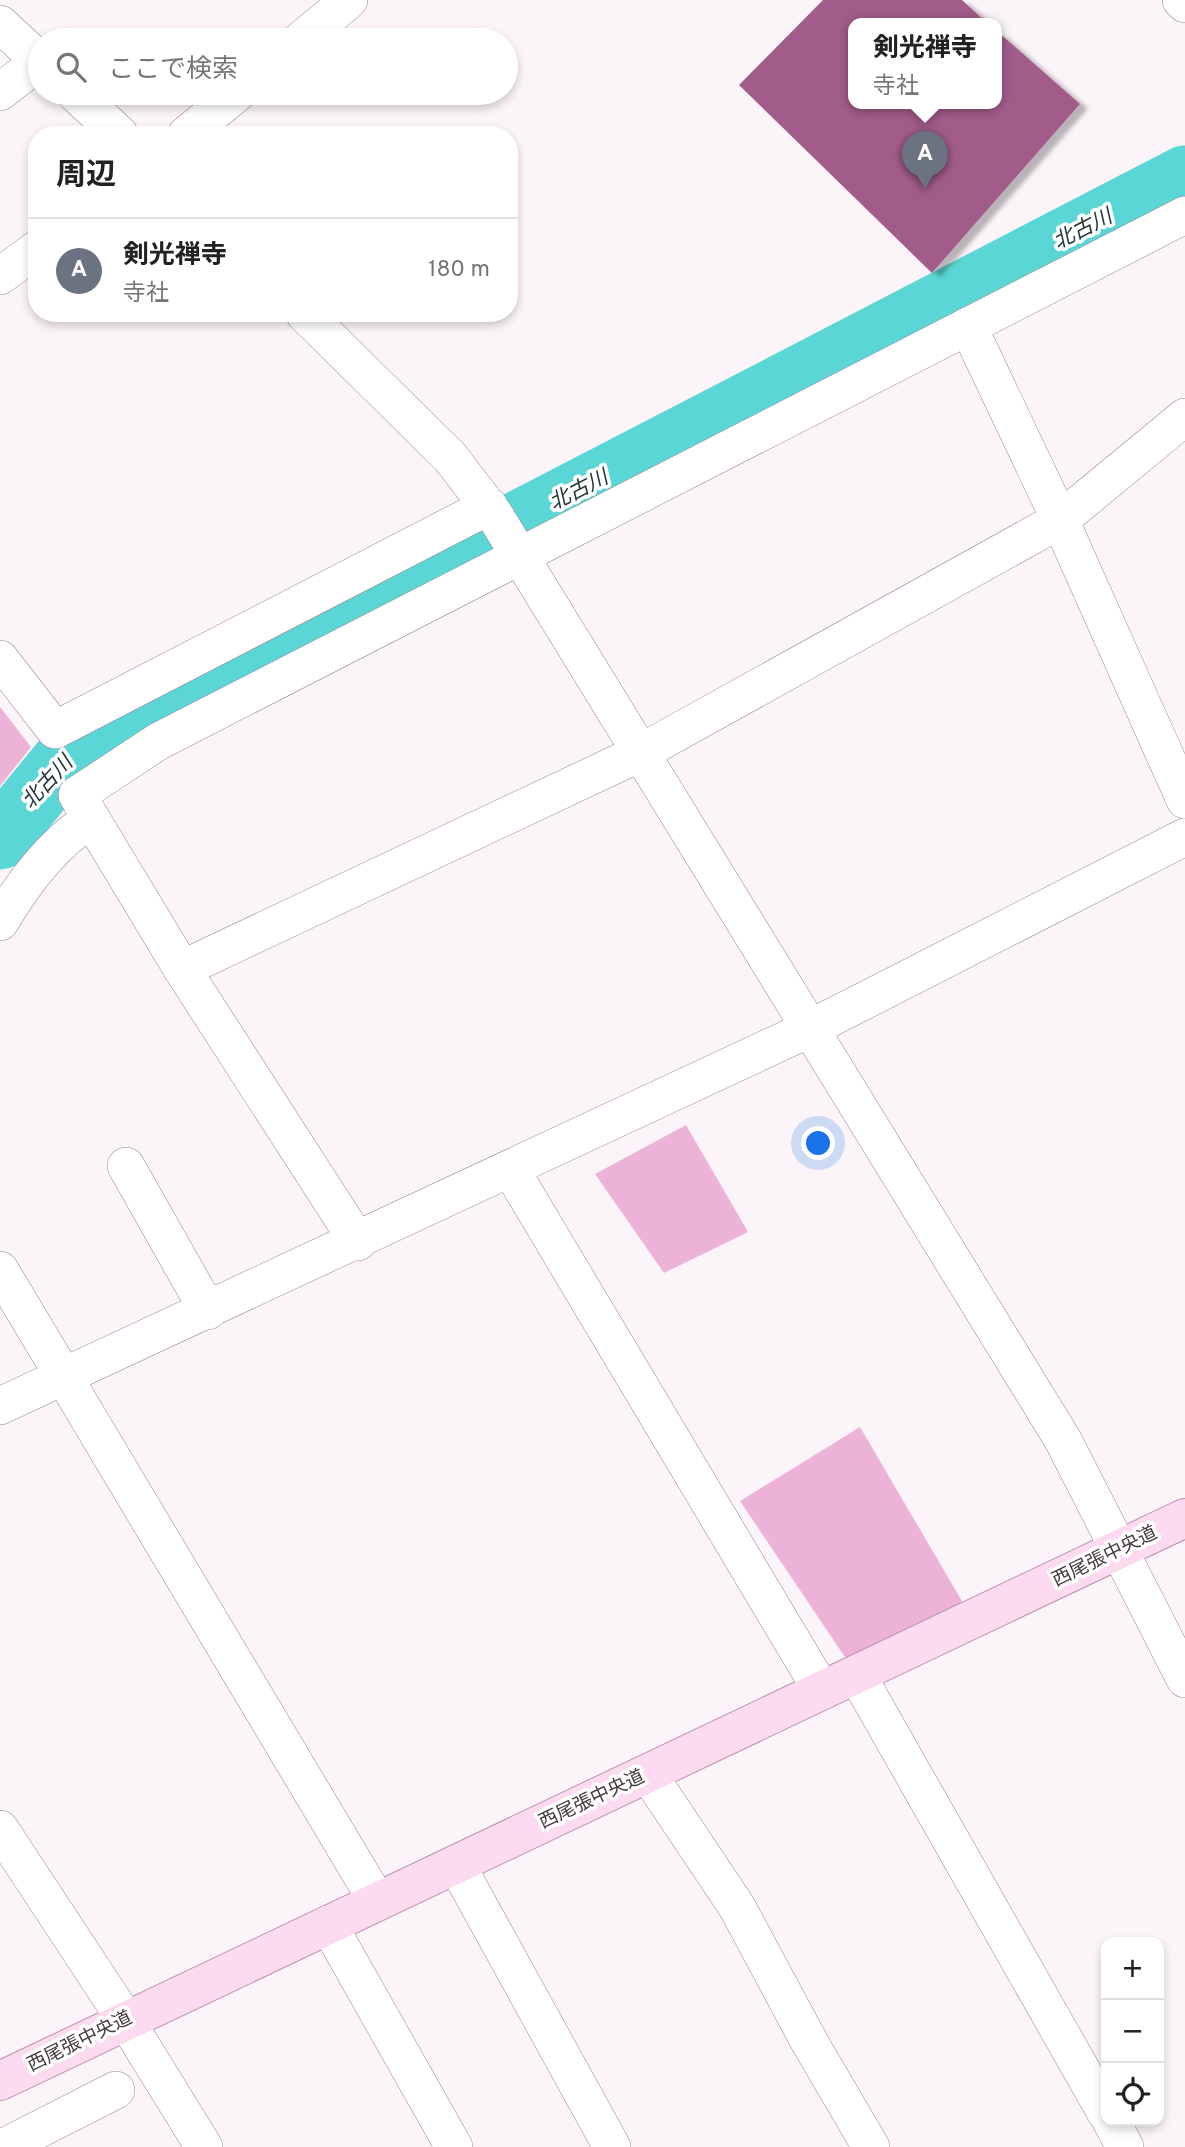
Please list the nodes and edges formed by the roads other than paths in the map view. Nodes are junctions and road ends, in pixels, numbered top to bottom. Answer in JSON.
{"nodes":[{"id":1,"x":349,"y":0,"type":"edge"},
{"id":2,"x":1181,"y":0,"type":"edge"},
{"id":3,"x":1185,"y":4,"type":"edge"},
{"id":4,"x":0,"y":24,"type":"edge"},
{"id":5,"x":315,"y":28,"type":"edge"},
{"id":6,"x":28,"y":50,"type":"edge"},
{"id":7,"x":28,"y":70,"type":"edge"},
{"id":8,"x":0,"y":92,"type":"edge"},
{"id":9,"x":88,"y":105,"type":"edge"},
{"id":10,"x":222,"y":105,"type":"edge"},
{"id":11,"x":110,"y":126,"type":"edge"},
{"id":12,"x":197,"y":126,"type":"edge"},
{"id":13,"x":1185,"y":215,"type":"edge"},
{"id":14,"x":28,"y":256,"type":"edge"},
{"id":15,"x":0,"y":276,"type":"edge"},
{"id":16,"x":313,"y":322,"type":"edge"},
{"id":17,"x":968,"y":326,"type":"junction"},
{"id":18,"x":1185,"y":417,"type":"edge"},
{"id":19,"x":491,"y":510,"type":"junction"},
{"id":20,"x":1060,"y":520,"type":"junction"},
{"id":21,"x":518,"y":553,"type":"junction"},
{"id":22,"x":0,"y":659,"type":"edge"},
{"id":23,"x":640,"y":753,"type":"junction"},
{"id":24,"x":1185,"y":800,"type":"edge"},
{"id":25,"x":84,"y":807,"type":"junction"},
{"id":26,"x":1185,"y":837,"type":"edge"},
{"id":27,"x":0,"y":882,"type":"edge"},
{"id":28,"x":0,"y":922,"type":"edge"},
{"id":29,"x":182,"y":969,"type":"junction"},
{"id":30,"x":809,"y":1029,"type":"junction"},
{"id":31,"x":125,"y":1166,"type":"dead end"},
{"id":32,"x":511,"y":1170,"type":"junction"},
{"id":33,"x":358,"y":1242,"type":"junction"},
{"id":34,"x":0,"y":1270,"type":"edge"},
{"id":35,"x":208,"y":1311,"type":"junction"},
{"id":36,"x":64,"y":1377,"type":"junction"},
{"id":37,"x":0,"y":1406,"type":"edge"},
{"id":38,"x":1185,"y":1518,"type":"edge"},
{"id":39,"x":1120,"y":1551,"type":"junction"},
{"id":40,"x":857,"y":1675,"type":"junction"},
{"id":41,"x":1185,"y":1679,"type":"edge"},
{"id":42,"x":822,"y":1691,"type":"junction"},
{"id":43,"x":648,"y":1774,"type":"junction"},
{"id":44,"x":0,"y":1829,"type":"edge"},
{"id":45,"x":456,"y":1864,"type":"junction"},
{"id":46,"x":377,"y":1901,"type":"junction"},
{"id":47,"x":328,"y":1924,"type":"junction"},
{"id":48,"x":125,"y":2019,"type":"junction"},
{"id":49,"x":0,"y":2081,"type":"edge"},
{"id":50,"x":116,"y":2090,"type":"dead end"},
{"id":51,"x":1101,"y":2104,"type":"edge"},
{"id":52,"x":1114,"y":2126,"type":"edge"},
{"id":53,"x":4,"y":2147,"type":"edge"},
{"id":54,"x":204,"y":2147,"type":"edge"},
{"id":55,"x":454,"y":2147,"type":"edge"},
{"id":56,"x":611,"y":2147,"type":"edge"},
{"id":57,"x":872,"y":2147,"type":"edge"},
{"id":58,"x":1125,"y":2147,"type":"edge"}],
"edges":[{"from":1,"to":5,"type":"street"},
{"from":2,"to":3,"type":"street"},
{"from":4,"to":6,"type":"street"},
{"from":7,"to":8,"type":"street"},
{"from":9,"to":11,"type":"street"},
{"from":10,"to":12,"type":"street"},
{"from":13,"to":17,"type":"street"},
{"from":14,"to":15,"type":"street"},
{"from":16,"to":19,"type":"street"},
{"from":17,"to":20,"type":"street"},
{"from":17,"to":21,"type":"street"},
{"from":18,"to":20,"type":"street"},
{"from":19,"to":21,"type":"street"},
{"from":19,"to":22,"type":"street"},
{"from":20,"to":23,"type":"street"},
{"from":20,"to":24,"type":"street"},
{"from":21,"to":23,"type":"street"},
{"from":21,"to":25,"type":"street"},
{"from":23,"to":29,"type":"street"},
{"from":23,"to":30,"type":"street"},
{"from":25,"to":27,"type":"street"},
{"from":25,"to":28,"type":"street"},
{"from":25,"to":29,"type":"street"},
{"from":26,"to":30,"type":"street"},
{"from":29,"to":33,"type":"street"},
{"from":30,"to":32,"type":"street"},
{"from":30,"to":39,"type":"street"},
{"from":31,"to":35,"type":"street"},
{"from":32,"to":33,"type":"street"},
{"from":32,"to":42,"type":"street"},
{"from":33,"to":35,"type":"street"},
{"from":34,"to":36,"type":"street"},
{"from":35,"to":36,"type":"street"},
{"from":36,"to":37,"type":"street"},
{"from":36,"to":46,"type":"street"},
{"from":38,"to":39,"type":"main road","name":"西尾張中央道"},
{"from":39,"to":40,"type":"main road","name":"西尾張中央道"},
{"from":39,"to":41,"type":"street"},
{"from":40,"to":42,"type":"main road","name":"西尾張中央道"},
{"from":40,"to":51,"type":"street"},
{"from":42,"to":43,"type":"main road","name":"西尾張中央道"},
{"from":43,"to":45,"type":"main road","name":"西尾張中央道"},
{"from":43,"to":57,"type":"street"},
{"from":44,"to":48,"type":"street"},
{"from":45,"to":46,"type":"main road","name":"西尾張中央道"},
{"from":45,"to":56,"type":"street"},
{"from":46,"to":47,"type":"main road","name":"西尾張中央道"},
{"from":47,"to":48,"type":"main road","name":"西尾張中央道"},
{"from":47,"to":55,"type":"street"},
{"from":48,"to":49,"type":"main road","name":"西尾張中央道"},
{"from":48,"to":54,"type":"street"},
{"from":50,"to":53,"type":"street"},
{"from":52,"to":58,"type":"street"}]}
